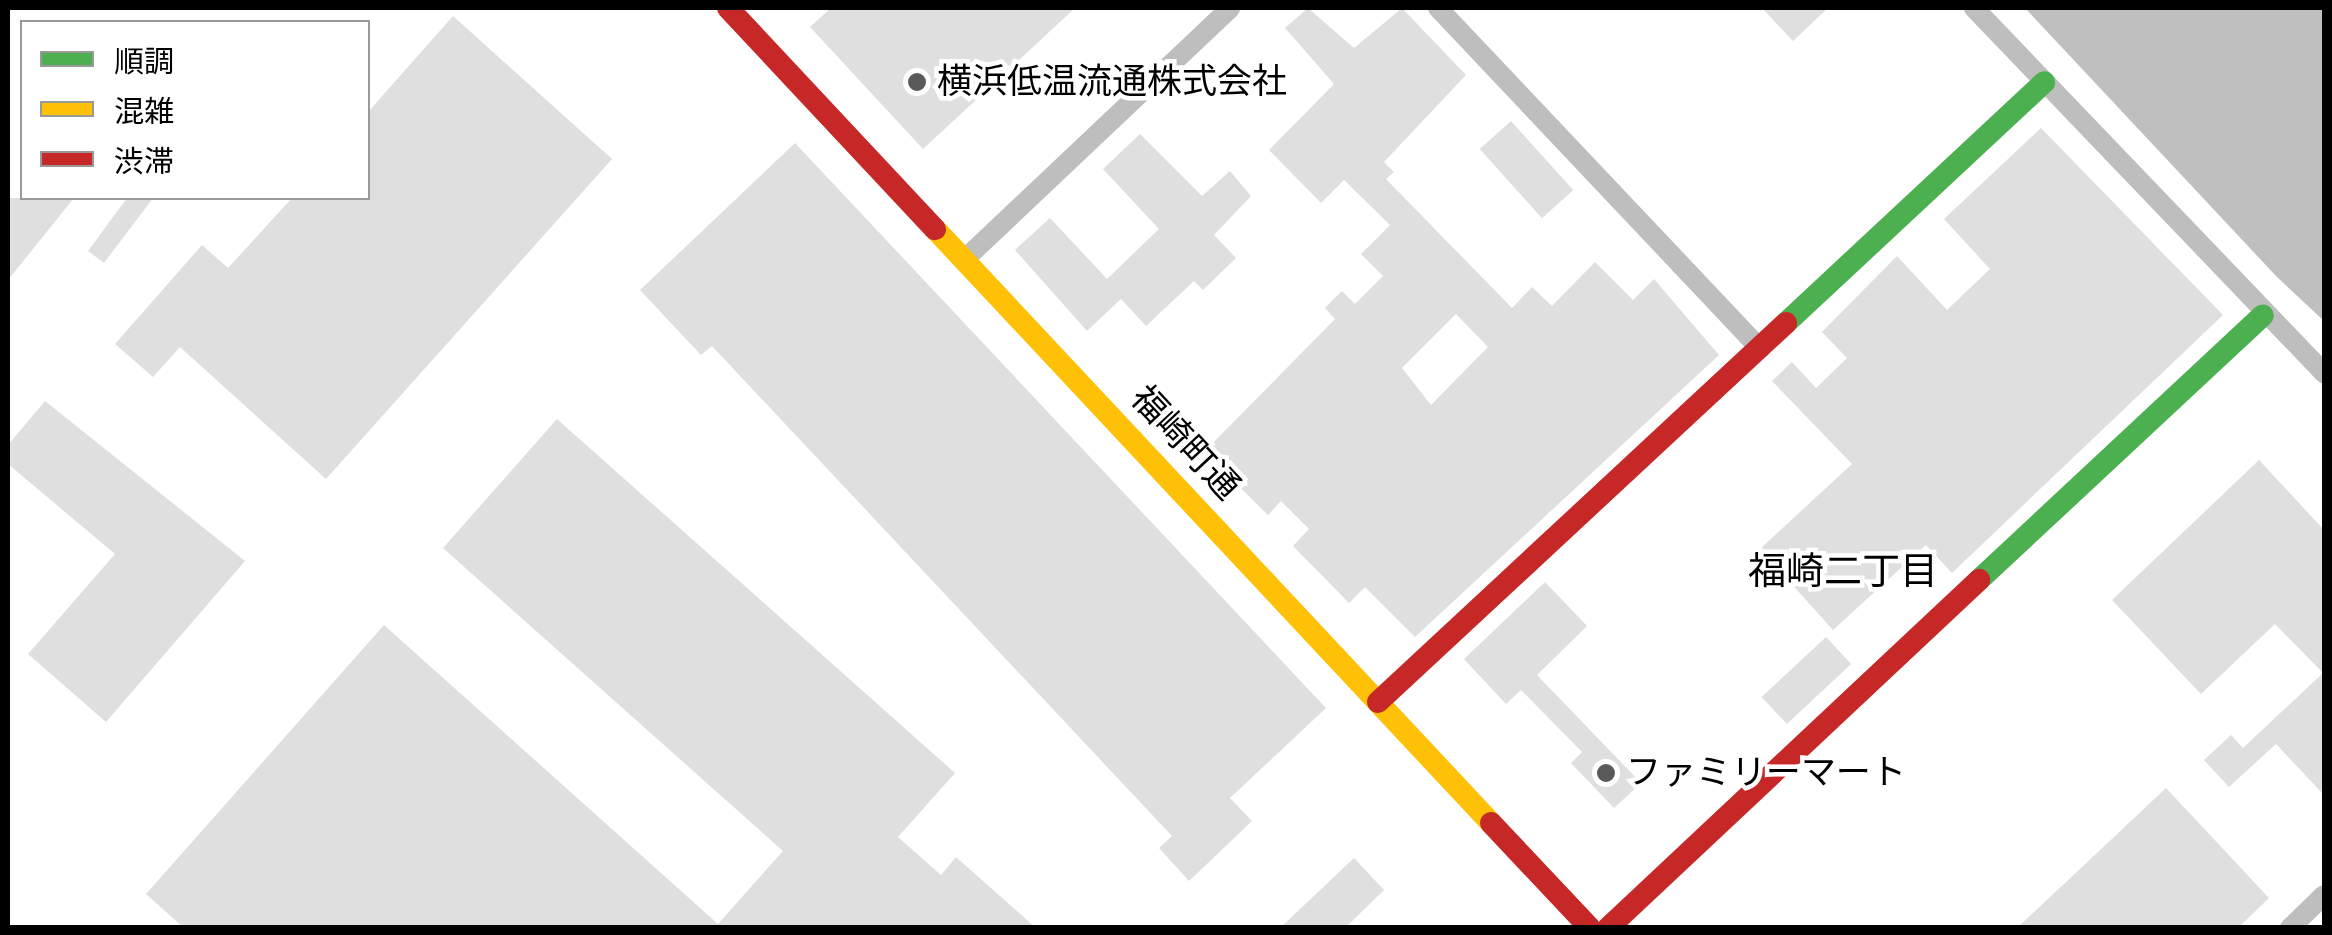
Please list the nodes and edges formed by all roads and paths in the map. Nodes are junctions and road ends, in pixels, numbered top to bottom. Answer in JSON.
{"nodes":[{"id":1,"x":728,"y":8,"type":"edge"},
{"id":2,"x":1230,"y":8,"type":"edge"},
{"id":3,"x":1438,"y":8,"type":"edge"},
{"id":4,"x":1974,"y":8,"type":"edge"},
{"id":5,"x":2044,"y":82,"type":"junction"},
{"id":6,"x":965,"y":259,"type":"junction"},
{"id":7,"x":2263,"y":315,"type":"junction"},
{"id":8,"x":1760,"y":348,"type":"junction"},
{"id":9,"x":2324,"y":373,"type":"edge"},
{"id":10,"x":1378,"y":702,"type":"junction"},
{"id":11,"x":2324,"y":895,"type":"edge"},
{"id":12,"x":1590,"y":928,"type":"edge"},
{"id":13,"x":1608,"y":928,"type":"edge"},
{"id":14,"x":2290,"y":928,"type":"edge"}],
"edges":[{"from":1,"to":6,"type":"street","name":"福崎町通"},
{"from":2,"to":6,"type":"street"},
{"from":3,"to":8,"type":"street"},
{"from":4,"to":5,"type":"street"},
{"from":5,"to":7,"type":"street"},
{"from":5,"to":8,"type":"street"},
{"from":6,"to":10,"type":"street","name":"福崎町通"},
{"from":7,"to":9,"type":"street"},
{"from":7,"to":13,"type":"street"},
{"from":8,"to":10,"type":"street"},
{"from":10,"to":12,"type":"street","name":"福崎町通"},
{"from":11,"to":14,"type":"street"}]}
